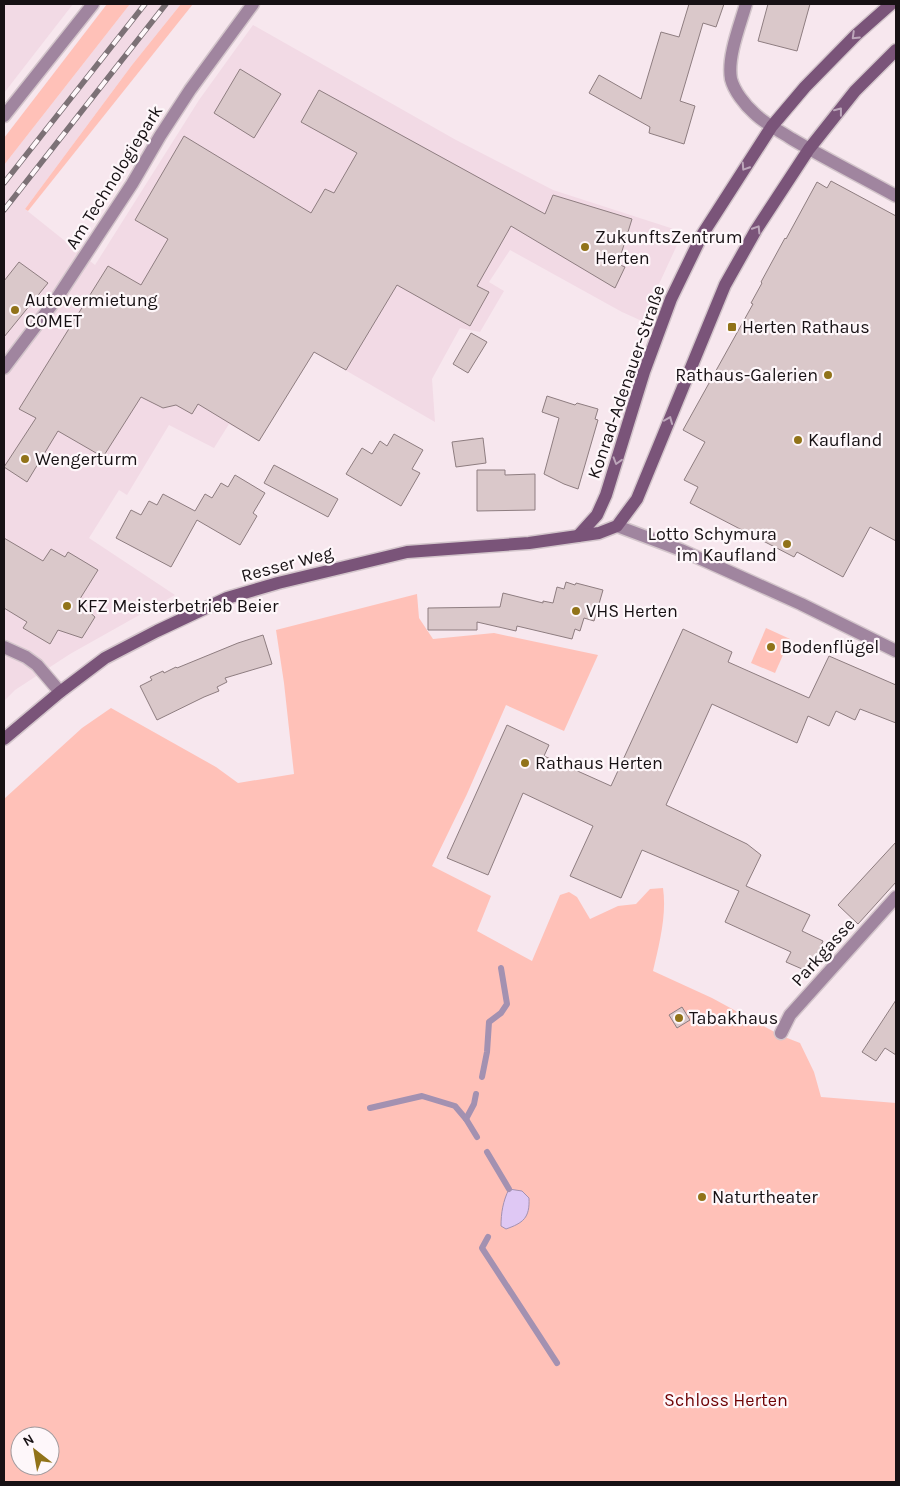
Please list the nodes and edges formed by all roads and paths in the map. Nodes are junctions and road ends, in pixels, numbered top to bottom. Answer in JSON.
{"nodes":[{"id":1,"x":92,"y":4,"type":"edge"},
{"id":2,"x":253,"y":4,"type":"edge"},
{"id":3,"x":746,"y":4,"type":"edge"},
{"id":4,"x":891,"y":4,"type":"edge"},
{"id":5,"x":896,"y":50,"type":"edge"},
{"id":6,"x":4,"y":116,"type":"edge"},
{"id":7,"x":772,"y":126,"type":"junction"},
{"id":8,"x":809,"y":149,"type":"junction"},
{"id":9,"x":896,"y":196,"type":"edge"},
{"id":10,"x":4,"y":368,"type":"edge"},
{"id":11,"x":618,"y":526,"type":"junction"},
{"id":12,"x":578,"y":536,"type":"junction"},
{"id":13,"x":4,"y":647,"type":"edge"},
{"id":14,"x":896,"y":651,"type":"edge"},
{"id":15,"x":60,"y":692,"type":"junction"},
{"id":16,"x":4,"y":740,"type":"edge"},
{"id":17,"x":896,"y":897,"type":"edge"},
{"id":18,"x":781,"y":1033,"type":"dead end"}],
"edges":[{"from":1,"to":6,"type":"street"},
{"from":2,"to":10,"type":"street","name":"Am Technologiepark"},
{"from":3,"to":7,"type":"street"},
{"from":4,"to":7,"type":"main road","name":"Konrad-Adenauer-Straße","one_way":true},
{"from":8,"to":5,"type":"main road","one_way":true},
{"from":7,"to":8,"type":"street"},
{"from":7,"to":12,"type":"main road","name":"Konrad-Adenauer-Straße","one_way":true},
{"from":8,"to":9,"type":"street"},
{"from":11,"to":8,"type":"main road","one_way":true},
{"from":11,"to":12,"type":"main road","name":"Resser Weg"},
{"from":11,"to":14,"type":"street"},
{"from":12,"to":15,"type":"main road","name":"Resser Weg"},
{"from":13,"to":15,"type":"street"},
{"from":15,"to":16,"type":"main road","name":"Resser Weg"},
{"from":17,"to":18,"type":"street","name":"Parkgasse"}]}
